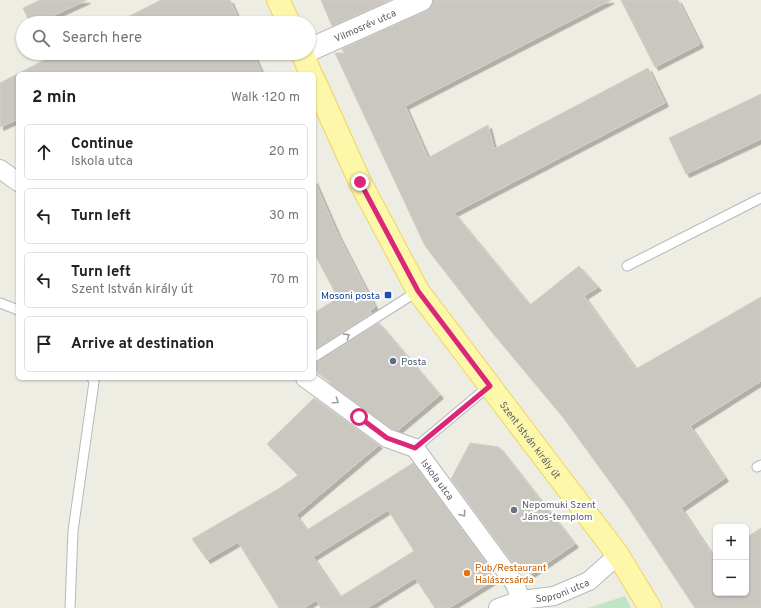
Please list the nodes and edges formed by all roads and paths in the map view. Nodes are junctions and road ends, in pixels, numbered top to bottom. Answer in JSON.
{"nodes":[{"id":1,"x":278,"y":0,"type":"edge"},
{"id":2,"x":421,"y":0,"type":"edge"},
{"id":3,"x":286,"y":16,"type":"edge"},
{"id":4,"x":316,"y":47,"type":"edge"},
{"id":5,"x":305,"y":60,"type":"edge"},
{"id":6,"x":311,"y":72,"type":"edge"},
{"id":7,"x":316,"y":84,"type":"edge"},
{"id":8,"x":0,"y":169,"type":"edge"},
{"id":9,"x":16,"y":181,"type":"edge"},
{"id":10,"x":761,"y":198,"type":"edge"},
{"id":11,"x":627,"y":266,"type":"dead end"},
{"id":12,"x":418,"y":291,"type":"junction"},
{"id":13,"x":0,"y":303,"type":"edge"},
{"id":14,"x":16,"y":309,"type":"edge"},
{"id":15,"x":316,"y":356,"type":"edge"},
{"id":16,"x":93,"y":380,"type":"edge"},
{"id":17,"x":308,"y":380,"type":"edge"},
{"id":18,"x":490,"y":386,"type":"junction"},
{"id":19,"x":415,"y":448,"type":"junction"},
{"id":20,"x":618,"y":555,"type":"junction"},
{"id":21,"x":521,"y":600,"type":"junction"},
{"id":22,"x":70,"y":608,"type":"edge"},
{"id":23,"x":498,"y":608,"type":"edge"},
{"id":24,"x":650,"y":608,"type":"edge"}],
"edges":[{"from":1,"to":3,"type":"main road"},
{"from":2,"to":4,"type":"main road","name":"Vilmosrév utca"},
{"from":5,"to":6,"type":"main road"},
{"from":7,"to":12,"type":"main road","name":"Szent István király út"},
{"from":8,"to":9,"type":"street"},
{"from":10,"to":11,"type":"lane"},
{"from":15,"to":12,"type":"lane","one_way":true},
{"from":12,"to":18,"type":"main road","name":"Szent István király út"},
{"from":13,"to":14,"type":"lane"},
{"from":16,"to":22,"type":"lane"},
{"from":17,"to":19,"type":"street","one_way":true},
{"from":18,"to":19,"type":"lane"},
{"from":18,"to":20,"type":"main road","name":"Szent István király út"},
{"from":19,"to":21,"type":"street","name":"Iskola utca","one_way":true},
{"from":20,"to":21,"type":"street","name":"Soproni utca"},
{"from":20,"to":24,"type":"main road","name":"Szent István király út"},
{"from":21,"to":23,"type":"street","name":"Soproni utca"}]}
